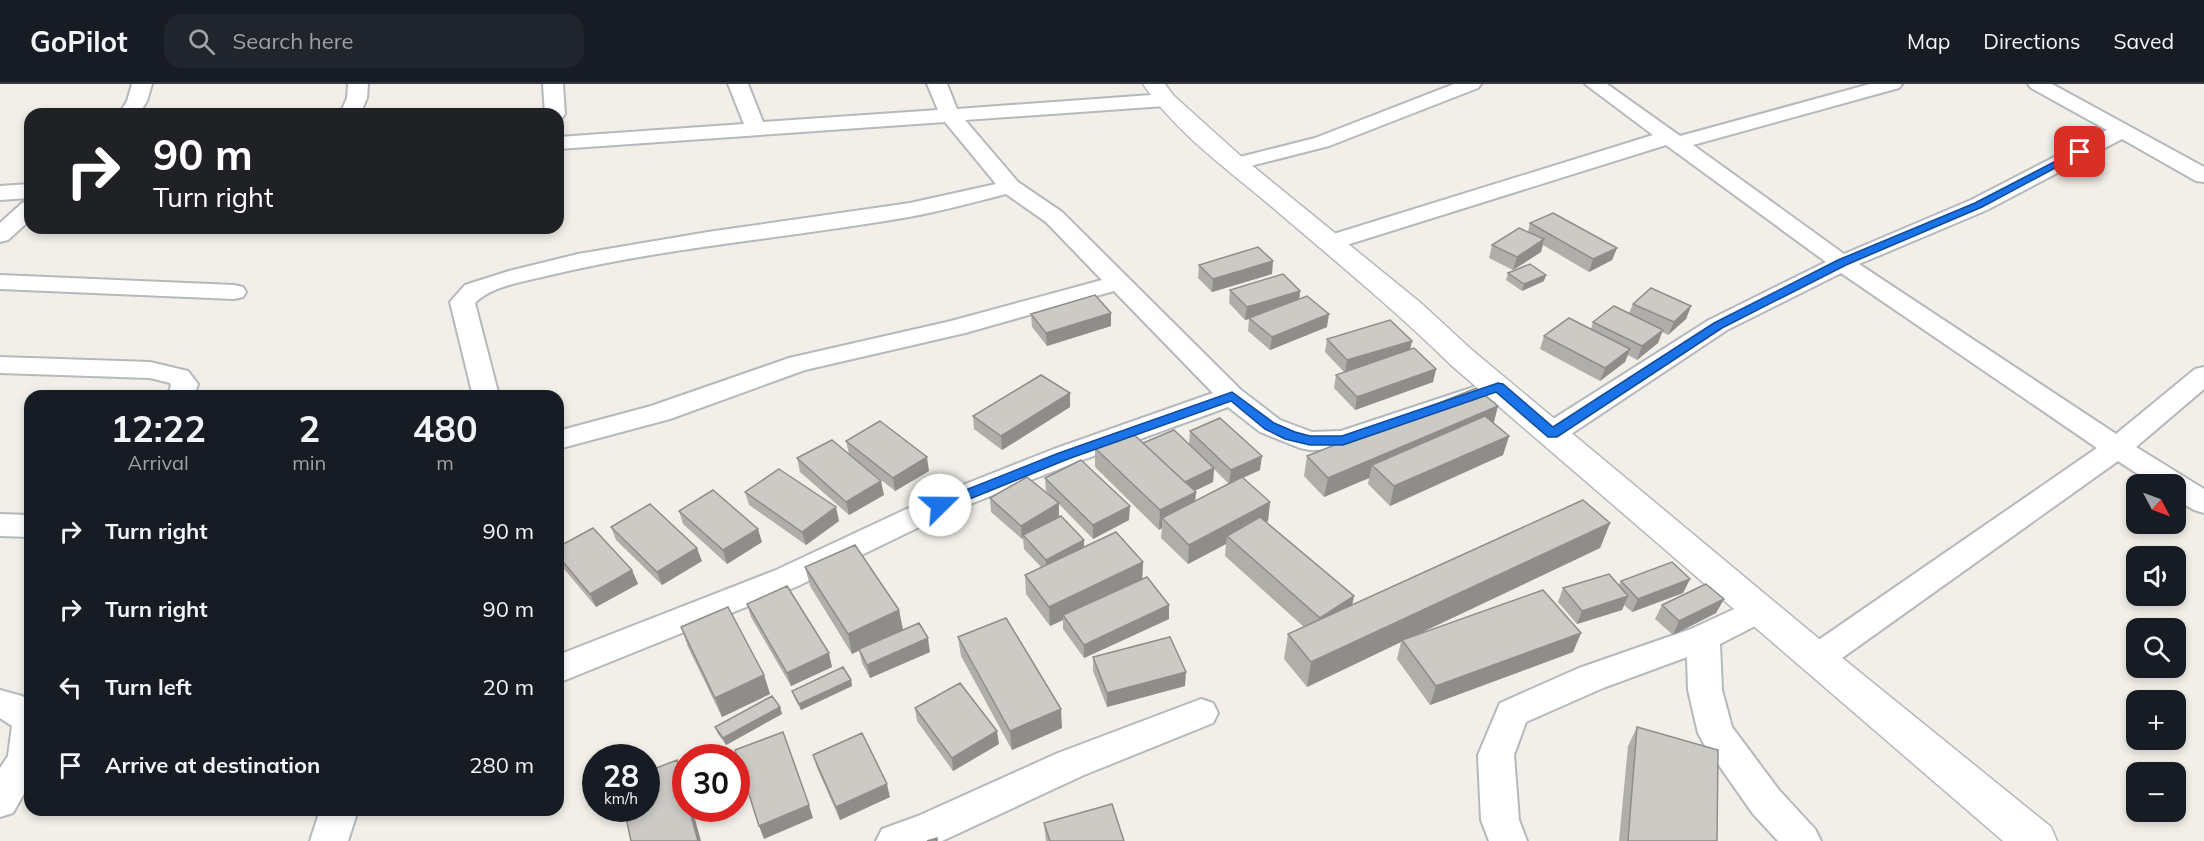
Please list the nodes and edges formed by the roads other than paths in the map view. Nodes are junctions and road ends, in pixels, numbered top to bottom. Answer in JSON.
{"nodes":[{"id":1,"x":142,"y":84,"type":"edge"},
{"id":2,"x":358,"y":84,"type":"edge"},
{"id":3,"x":553,"y":84,"type":"edge"},
{"id":4,"x":738,"y":84,"type":"edge"},
{"id":5,"x":937,"y":84,"type":"edge"},
{"id":6,"x":1471,"y":84,"type":"edge"},
{"id":7,"x":1595,"y":84,"type":"edge"},
{"id":8,"x":1892,"y":84,"type":"edge"},
{"id":9,"x":2038,"y":84,"type":"edge"},
{"id":10,"x":1160,"y":92,"type":"edge"},
{"id":11,"x":132,"y":108,"type":"edge"},
{"id":12,"x":353,"y":108,"type":"edge"},
{"id":13,"x":555,"y":108,"type":"edge"},
{"id":14,"x":949,"y":114,"type":"junction"},
{"id":15,"x":756,"y":129,"type":"junction"},
{"id":16,"x":2121,"y":131,"type":"junction"},
{"id":17,"x":1673,"y":140,"type":"junction"},
{"id":18,"x":564,"y":143,"type":"edge"},
{"id":19,"x":1235,"y":164,"type":"junction"},
{"id":20,"x":2204,"y":176,"type":"edge"},
{"id":21,"x":1010,"y":187,"type":"junction"},
{"id":22,"x":24,"y":191,"type":"edge"},
{"id":23,"x":0,"y":193,"type":"edge"},
{"id":24,"x":24,"y":213,"type":"edge"},
{"id":25,"x":0,"y":235,"type":"edge"},
{"id":26,"x":1332,"y":242,"type":"junction"},
{"id":27,"x":1842,"y":263,"type":"junction"},
{"id":28,"x":0,"y":282,"type":"edge"},
{"id":29,"x":1116,"y":283,"type":"junction"},
{"id":30,"x":234,"y":292,"type":"dead end"},
{"id":31,"x":0,"y":365,"type":"edge"},
{"id":32,"x":2204,"y":375,"type":"edge"},
{"id":33,"x":1498,"y":387,"type":"junction"},
{"id":34,"x":183,"y":390,"type":"edge"},
{"id":35,"x":484,"y":390,"type":"edge"},
{"id":36,"x":1232,"y":396,"type":"junction"},
{"id":37,"x":1552,"y":434,"type":"junction"},
{"id":38,"x":564,"y":438,"type":"edge"},
{"id":39,"x":2116,"y":448,"type":"junction"},
{"id":40,"x":2157,"y":474,"type":"edge"},
{"id":41,"x":2186,"y":492,"type":"edge"},
{"id":42,"x":2204,"y":503,"type":"edge"},
{"id":43,"x":0,"y":525,"type":"edge"},
{"id":44,"x":24,"y":526,"type":"edge"},
{"id":45,"x":1758,"y":610,"type":"junction"},
{"id":46,"x":1703,"y":638,"type":"junction"},
{"id":47,"x":1816,"y":659,"type":"junction"},
{"id":48,"x":564,"y":667,"type":"edge"},
{"id":49,"x":0,"y":704,"type":"edge"},
{"id":50,"x":1201,"y":713,"type":"dead end"},
{"id":51,"x":24,"y":717,"type":"edge"},
{"id":52,"x":24,"y":761,"type":"edge"},
{"id":53,"x":0,"y":801,"type":"edge"},
{"id":54,"x":337,"y":816,"type":"edge"},
{"id":55,"x":329,"y":841,"type":"edge"},
{"id":56,"x":895,"y":841,"type":"edge"},
{"id":57,"x":1508,"y":841,"type":"edge"},
{"id":58,"x":1802,"y":841,"type":"edge"},
{"id":59,"x":2035,"y":841,"type":"edge"}],
"edges":[{"from":1,"to":11,"type":"street"},
{"from":2,"to":12,"type":"street"},
{"from":3,"to":13,"type":"street"},
{"from":4,"to":15,"type":"street"},
{"from":5,"to":14,"type":"street"},
{"from":6,"to":19,"type":"street"},
{"from":7,"to":17,"type":"street"},
{"from":8,"to":17,"type":"street"},
{"from":9,"to":16,"type":"street"},
{"from":10,"to":14,"type":"street"},
{"from":10,"to":19,"type":"street"},
{"from":14,"to":15,"type":"street"},
{"from":14,"to":21,"type":"street"},
{"from":15,"to":18,"type":"street"},
{"from":16,"to":20,"type":"street"},
{"from":16,"to":27,"type":"street"},
{"from":17,"to":26,"type":"street"},
{"from":17,"to":27,"type":"street"},
{"from":19,"to":26,"type":"street"},
{"from":21,"to":29,"type":"street"},
{"from":21,"to":35,"type":"street"},
{"from":22,"to":23,"type":"street"},
{"from":24,"to":25,"type":"street"},
{"from":26,"to":33,"type":"street"},
{"from":27,"to":37,"type":"street"},
{"from":27,"to":39,"type":"street"},
{"from":28,"to":30,"type":"street"},
{"from":29,"to":36,"type":"street"},
{"from":29,"to":38,"type":"street"},
{"from":31,"to":34,"type":"street"},
{"from":32,"to":39,"type":"street"},
{"from":33,"to":36,"type":"street"},
{"from":33,"to":37,"type":"street"},
{"from":36,"to":48,"type":"street"},
{"from":37,"to":45,"type":"street"},
{"from":39,"to":40,"type":"street"},
{"from":39,"to":47,"type":"street"},
{"from":41,"to":42,"type":"street"},
{"from":43,"to":44,"type":"street"},
{"from":45,"to":46,"type":"street"},
{"from":45,"to":47,"type":"street"},
{"from":46,"to":57,"type":"street"},
{"from":46,"to":58,"type":"street"},
{"from":47,"to":59,"type":"street"},
{"from":49,"to":51,"type":"street"},
{"from":50,"to":56,"type":"street"},
{"from":52,"to":53,"type":"street"},
{"from":54,"to":55,"type":"street"}]}
